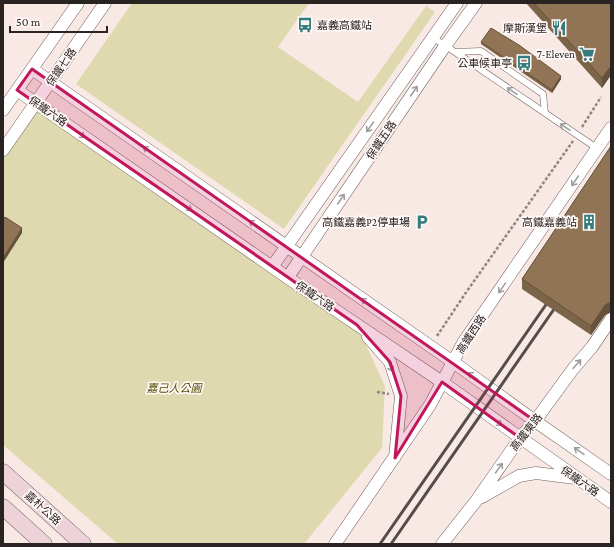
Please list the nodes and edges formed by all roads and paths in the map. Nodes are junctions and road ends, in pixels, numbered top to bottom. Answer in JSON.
{"nodes":[{"id":1,"x":78,"y":3,"type":"edge"},
{"id":2,"x":105,"y":3,"type":"edge"},
{"id":3,"x":457,"y":3,"type":"edge"},
{"id":4,"x":476,"y":3,"type":"edge"},
{"id":5,"x":432,"y":37,"type":"junction"},
{"id":6,"x":450,"y":49,"type":"junction"},
{"id":7,"x":32,"y":69,"type":"junction"},
{"id":8,"x":50,"y":82,"type":"junction"},
{"id":9,"x":17,"y":90,"type":"junction"},
{"id":10,"x":601,"y":97,"type":"dead end"},
{"id":11,"x":36,"y":103,"type":"junction"},
{"id":12,"x":3,"y":110,"type":"edge"},
{"id":13,"x":545,"y":113,"type":"junction"},
{"id":14,"x":611,"y":128,"type":"edge"},
{"id":15,"x":577,"y":135,"type":"junction"},
{"id":16,"x":598,"y":149,"type":"junction"},
{"id":17,"x":3,"y":150,"type":"edge"},
{"id":18,"x":286,"y":246,"type":"junction"},
{"id":19,"x":302,"y":257,"type":"junction"},
{"id":20,"x":272,"y":267,"type":"junction"},
{"id":21,"x":288,"y":277,"type":"junction"},
{"id":22,"x":611,"y":320,"type":"edge"},
{"id":23,"x":358,"y":325,"type":"junction"},
{"id":24,"x":432,"y":347,"type":"junction"},
{"id":25,"x":454,"y":362,"type":"junction"},
{"id":26,"x":442,"y":382,"type":"junction"},
{"id":27,"x":377,"y":392,"type":"dead end"},
{"id":28,"x":401,"y":396,"type":"junction"},
{"id":29,"x":535,"y":421,"type":"junction"},
{"id":30,"x":520,"y":438,"type":"junction"},
{"id":31,"x":395,"y":458,"type":"junction"},
{"id":32,"x":3,"y":472,"type":"edge"},
{"id":33,"x":611,"y":474,"type":"edge"},
{"id":34,"x":576,"y":478,"type":"junction"},
{"id":35,"x":476,"y":501,"type":"junction"},
{"id":36,"x":611,"y":502,"type":"edge"},
{"id":37,"x":3,"y":507,"type":"edge"},
{"id":38,"x":44,"y":544,"type":"edge"},
{"id":39,"x":83,"y":544,"type":"edge"},
{"id":40,"x":335,"y":544,"type":"edge"},
{"id":41,"x":442,"y":544,"type":"edge"}],
"edges":[{"from":1,"to":7,"type":"street","name":"保鐵七路"},
{"from":2,"to":8,"type":"street","name":"保鐵七路"},
{"from":3,"to":5,"type":"street","name":"保鐵五路"},
{"from":4,"to":6,"type":"street","name":"保鐵五路"},
{"from":5,"to":6,"type":"lane"},
{"from":5,"to":18,"type":"street","name":"保鐵五路","one_way":true},
{"from":13,"to":6,"type":"lane","one_way":true},
{"from":6,"to":13,"type":"lane"},
{"from":19,"to":6,"type":"street","name":"保鐵五路","one_way":true},
{"from":7,"to":8,"type":"street"},
{"from":7,"to":9,"type":"street","name":"保鐵七路"},
{"from":8,"to":11,"type":"street","name":"保鐵七路"},
{"from":18,"to":8,"type":"street","one_way":true},
{"from":9,"to":11,"type":"street","name":"保鐵六路"},
{"from":9,"to":12,"type":"street","name":"保鐵七路"},
{"from":10,"to":15,"type":"path"},
{"from":11,"to":17,"type":"street","name":"保鐵七路"},
{"from":11,"to":20,"type":"street","name":"保鐵六路","one_way":true},
{"from":15,"to":13,"type":"lane","one_way":true},
{"from":14,"to":16,"type":"street","name":"高鐵西路"},
{"from":15,"to":16,"type":"lane"},
{"from":15,"to":24,"type":"path"},
{"from":16,"to":25,"type":"street","name":"高鐵西路","one_way":true},
{"from":18,"to":19,"type":"street"},
{"from":18,"to":20,"type":"street","name":"保鐵五路"},
{"from":19,"to":21,"type":"street","name":"保鐵五路"},
{"from":24,"to":19,"type":"street","one_way":true},
{"from":20,"to":21,"type":"street","name":"保鐵六路"},
{"from":21,"to":23,"type":"street","name":"保鐵六路"},
{"from":29,"to":22,"type":"street","name":"高鐵東路","one_way":true},
{"from":23,"to":26,"type":"street","name":"保鐵六路"},
{"from":23,"to":28,"type":"street","one_way":true},
{"from":24,"to":25,"type":"street"},
{"from":25,"to":26,"type":"street","name":"高鐵西路"},
{"from":29,"to":25,"type":"street","one_way":true},
{"from":26,"to":30,"type":"street","name":"保鐵六路","one_way":true},
{"from":26,"to":31,"type":"street","name":"高鐵西路"},
{"from":27,"to":28,"type":"path"},
{"from":28,"to":31,"type":"street"},
{"from":29,"to":30,"type":"street","name":"高鐵東路"},
{"from":33,"to":29,"type":"street","one_way":true},
{"from":30,"to":34,"type":"street","name":"保鐵六路"},
{"from":35,"to":30,"type":"street","name":"高鐵東路","one_way":true},
{"from":31,"to":40,"type":"street","name":"高鐵西路"},
{"from":32,"to":39,"type":"main road","name":"嘉朴公路"},
{"from":34,"to":35,"type":"street"},
{"from":34,"to":36,"type":"street","name":"保鐵六路"},
{"from":35,"to":41,"type":"street","name":"高鐵東路"},
{"from":37,"to":38,"type":"main road"}]}
